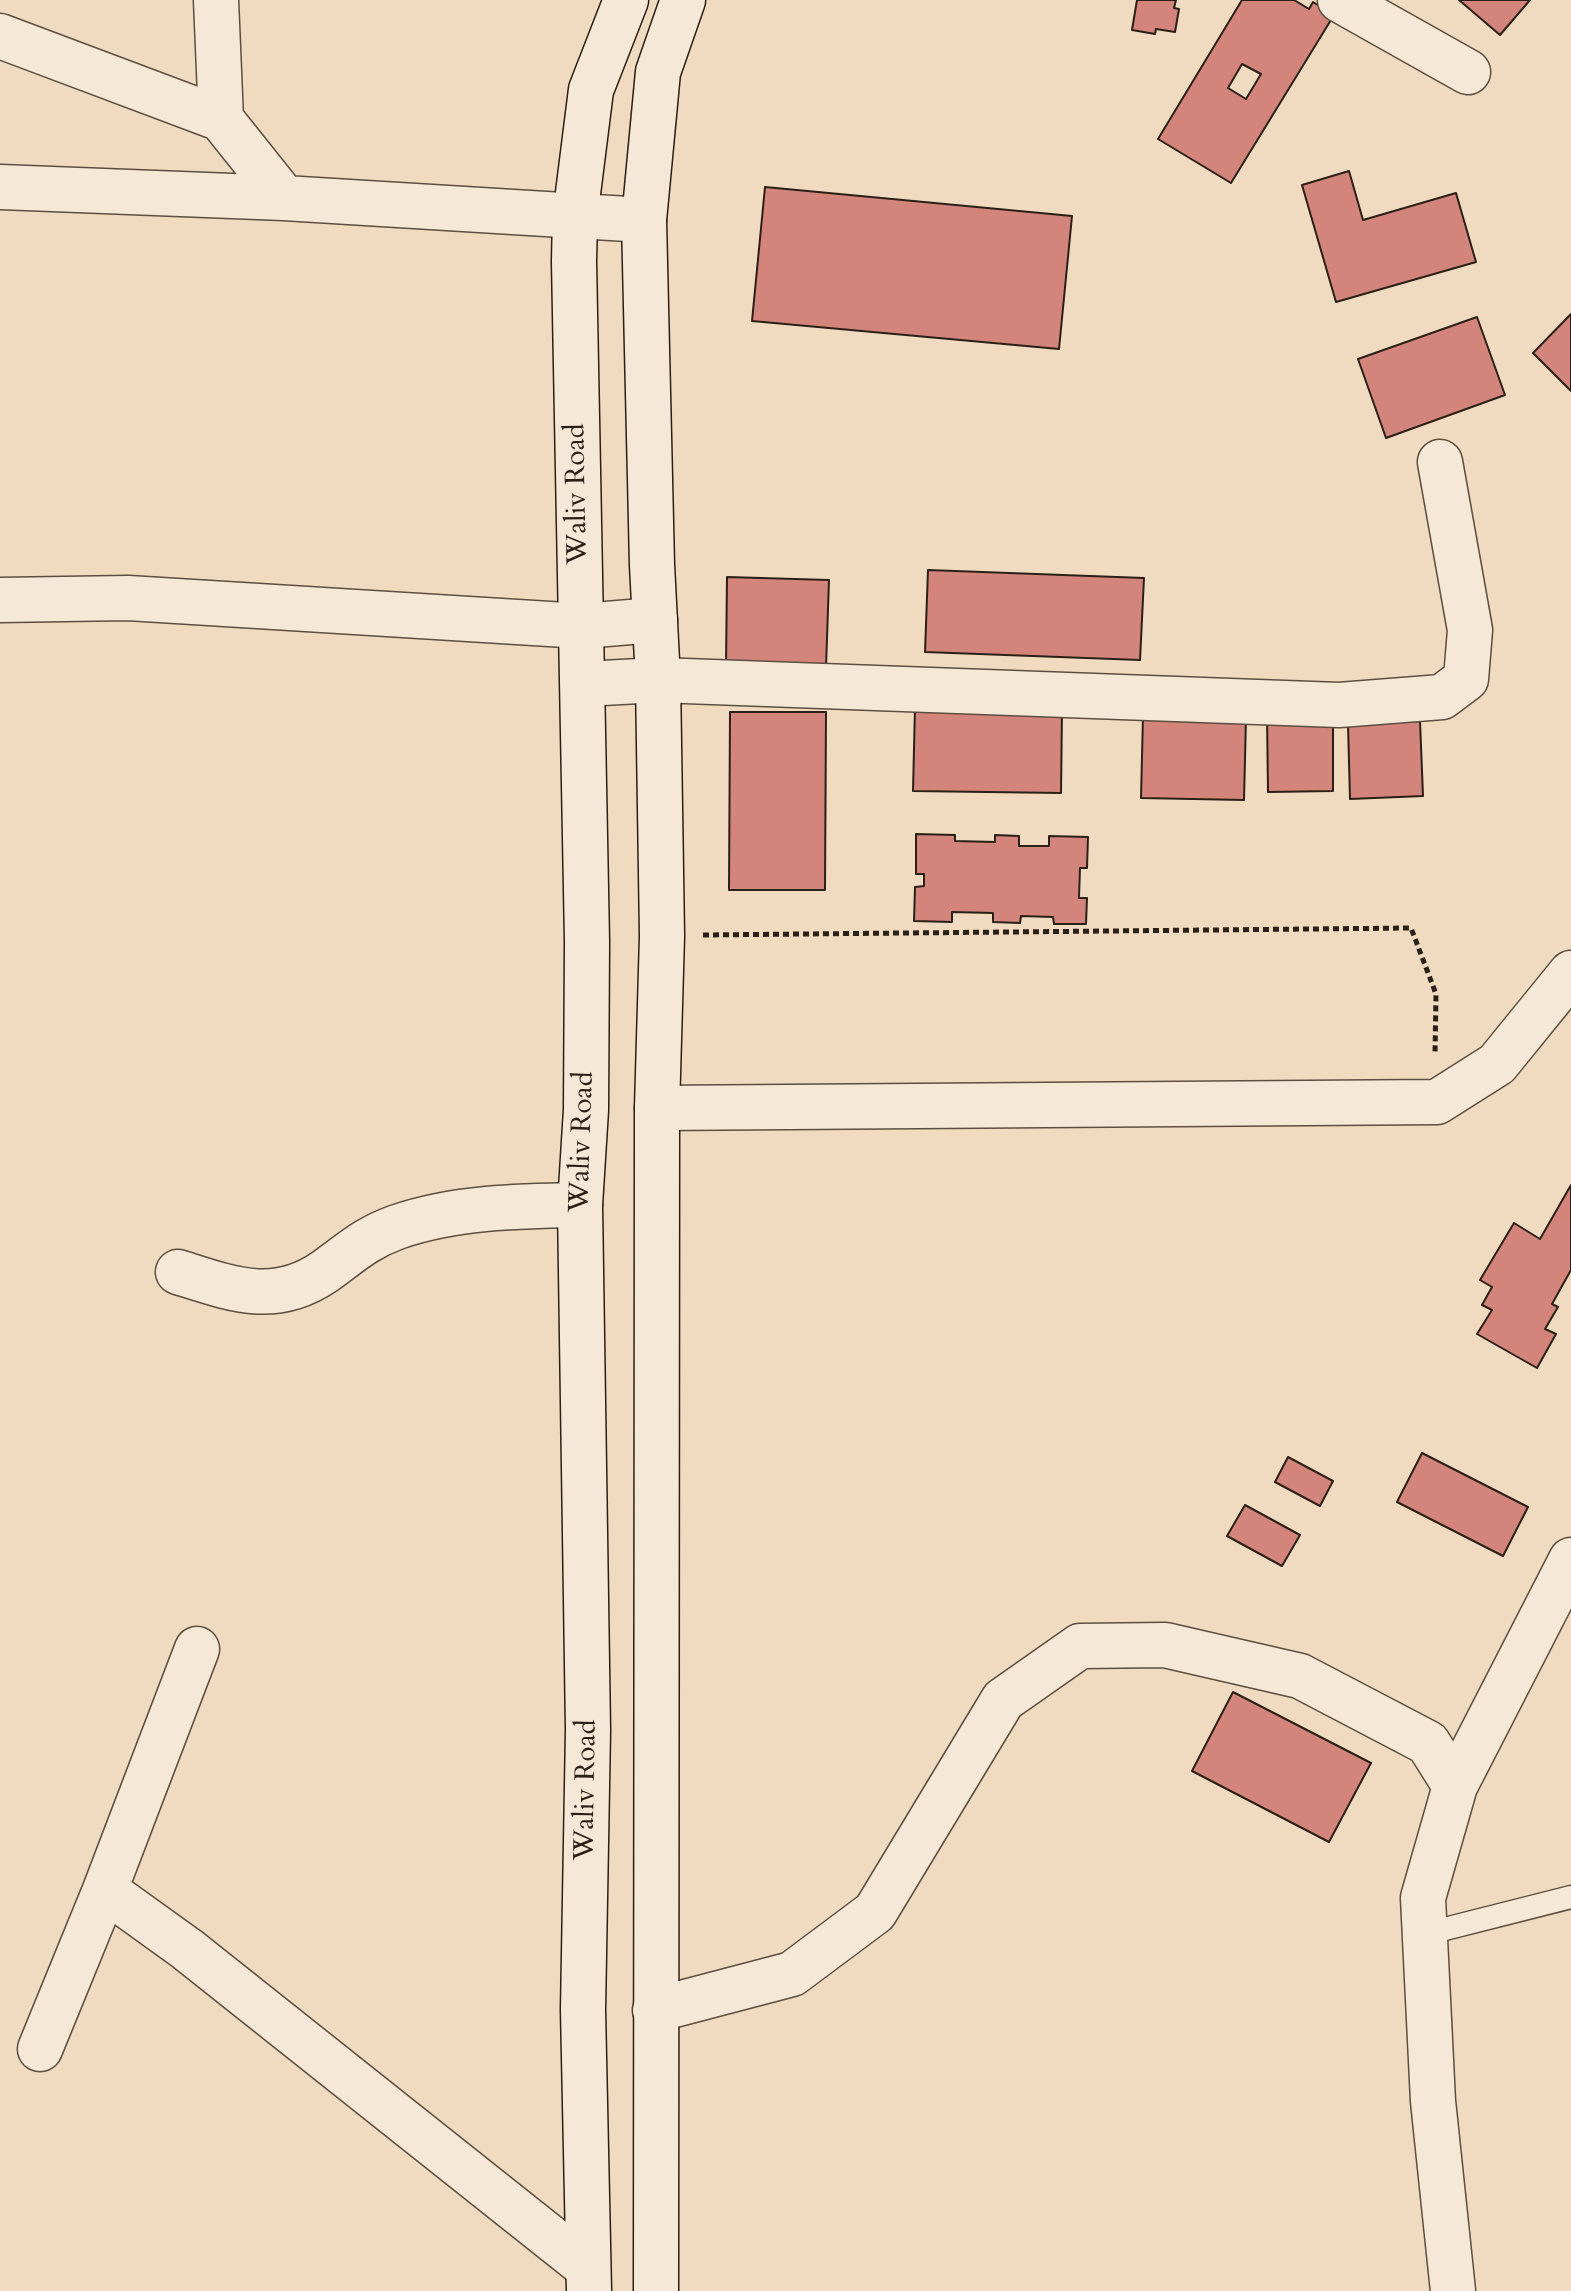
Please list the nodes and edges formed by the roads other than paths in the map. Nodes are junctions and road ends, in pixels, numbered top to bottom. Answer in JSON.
{"nodes":[{"id":1,"x":216,"y":0,"type":"edge"},
{"id":2,"x":626,"y":0,"type":"edge"},
{"id":3,"x":683,"y":0,"type":"edge"},
{"id":4,"x":1340,"y":0,"type":"edge"},
{"id":5,"x":0,"y":36,"type":"edge"},
{"id":6,"x":1468,"y":72,"type":"dead end"},
{"id":7,"x":221,"y":119,"type":"junction"},
{"id":8,"x":0,"y":187,"type":"edge"},
{"id":9,"x":284,"y":198,"type":"junction"},
{"id":10,"x":575,"y":217,"type":"junction"},
{"id":11,"x":644,"y":220,"type":"junction"},
{"id":12,"x":1440,"y":462,"type":"dead end"},
{"id":13,"x":0,"y":600,"type":"edge"},
{"id":14,"x":655,"y":620,"type":"junction"},
{"id":15,"x":582,"y":626,"type":"junction"},
{"id":16,"x":658,"y":680,"type":"junction"},
{"id":17,"x":584,"y":684,"type":"junction"},
{"id":18,"x":1571,"y":973,"type":"edge"},
{"id":19,"x":657,"y":1108,"type":"junction"},
{"id":20,"x":580,"y":1205,"type":"junction"},
{"id":21,"x":178,"y":1272,"type":"dead end"},
{"id":22,"x":1571,"y":1560,"type":"edge"},
{"id":23,"x":197,"y":1649,"type":"dead end"},
{"id":24,"x":1455,"y":1786,"type":"junction"},
{"id":25,"x":105,"y":1890,"type":"junction"},
{"id":26,"x":1571,"y":1897,"type":"edge"},
{"id":27,"x":1425,"y":1934,"type":"junction"},
{"id":28,"x":655,"y":2010,"type":"junction"},
{"id":29,"x":40,"y":2049,"type":"dead end"},
{"id":30,"x":588,"y":2278,"type":"edge"},
{"id":31,"x":656,"y":2291,"type":"edge"},
{"id":32,"x":1453,"y":2291,"type":"edge"}],
"edges":[{"from":1,"to":7,"type":"street"},
{"from":2,"to":10,"type":"street","name":"Waliv Road"},
{"from":3,"to":11,"type":"street"},
{"from":4,"to":6,"type":"street"},
{"from":5,"to":7,"type":"street"},
{"from":7,"to":9,"type":"street"},
{"from":8,"to":9,"type":"street"},
{"from":9,"to":10,"type":"street"},
{"from":10,"to":11,"type":"street"},
{"from":10,"to":15,"type":"street","name":"Waliv Road"},
{"from":11,"to":14,"type":"street"},
{"from":12,"to":16,"type":"street"},
{"from":13,"to":15,"type":"street"},
{"from":14,"to":15,"type":"street"},
{"from":14,"to":16,"type":"street"},
{"from":15,"to":17,"type":"street","name":"Waliv Road"},
{"from":16,"to":17,"type":"street"},
{"from":16,"to":19,"type":"street"},
{"from":17,"to":20,"type":"street","name":"Waliv Road"},
{"from":18,"to":19,"type":"street"},
{"from":19,"to":28,"type":"street"},
{"from":20,"to":21,"type":"street"},
{"from":20,"to":30,"type":"street","name":"Waliv Road"},
{"from":22,"to":24,"type":"street"},
{"from":23,"to":25,"type":"street"},
{"from":24,"to":27,"type":"street"},
{"from":24,"to":28,"type":"street"},
{"from":25,"to":29,"type":"street"},
{"from":25,"to":30,"type":"street"},
{"from":26,"to":27,"type":"lane"},
{"from":27,"to":32,"type":"street"},
{"from":28,"to":31,"type":"street"}]}
